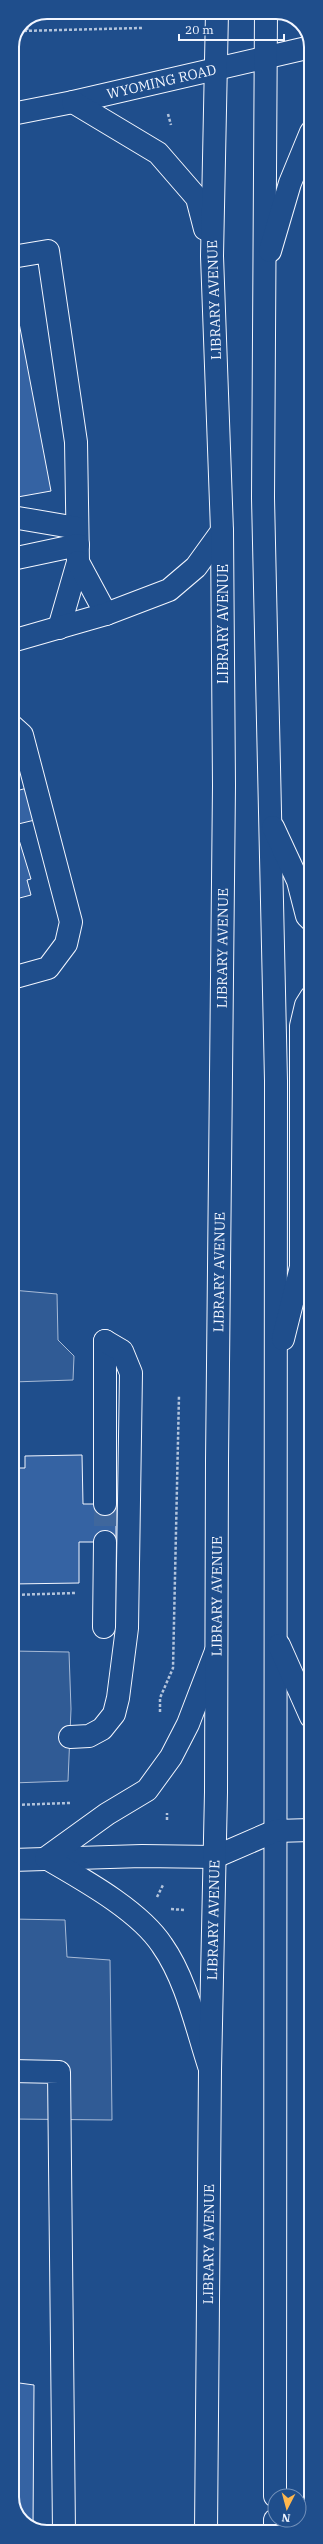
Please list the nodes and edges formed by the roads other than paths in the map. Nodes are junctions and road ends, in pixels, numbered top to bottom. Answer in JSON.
{"nodes":[{"id":1,"x":217,"y":19,"type":"edge"},
{"id":2,"x":266,"y":19,"type":"edge"},
{"id":3,"x":304,"y":49,"type":"edge"},
{"id":4,"x":265,"y":58,"type":"junction"},
{"id":5,"x":216,"y":69,"type":"junction"},
{"id":6,"x":73,"y":102,"type":"junction"},
{"id":7,"x":19,"y":113,"type":"edge"},
{"id":8,"x":304,"y":149,"type":"edge"},
{"id":9,"x":19,"y":256,"type":"edge"},
{"id":10,"x":212,"y":256,"type":"junction"},
{"id":11,"x":263,"y":278,"type":"junction"},
{"id":12,"x":19,"y":518,"type":"edge"},
{"id":13,"x":222,"y":531,"type":"junction"},
{"id":14,"x":77,"y":545,"type":"junction"},
{"id":15,"x":19,"y":557,"type":"edge"},
{"id":16,"x":106,"y":614,"type":"junction"},
{"id":17,"x":59,"y":628,"type":"junction"},
{"id":18,"x":19,"y":639,"type":"edge"},
{"id":19,"x":19,"y":732,"type":"edge"},
{"id":20,"x":270,"y":820,"type":"junction"},
{"id":21,"x":304,"y":904,"type":"edge"},
{"id":22,"x":19,"y":976,"type":"edge"},
{"id":23,"x":304,"y":1013,"type":"edge"},
{"id":24,"x":275,"y":1369,"type":"junction"},
{"id":25,"x":104,"y":1504,"type":"tunnel mouth"},
{"id":26,"x":105,"y":1542,"type":"tunnel mouth"},
{"id":27,"x":104,"y":1627,"type":"dead end"},
{"id":28,"x":274,"y":1635,"type":"junction"},
{"id":29,"x":216,"y":1650,"type":"junction"},
{"id":30,"x":304,"y":1704,"type":"edge"},
{"id":31,"x":70,"y":1737,"type":"dead end"},
{"id":32,"x":304,"y":1830,"type":"edge"},
{"id":33,"x":275,"y":1831,"type":"junction"},
{"id":34,"x":215,"y":1857,"type":"junction"},
{"id":35,"x":46,"y":1858,"type":"junction"},
{"id":36,"x":19,"y":1860,"type":"edge"},
{"id":37,"x":210,"y":2070,"type":"junction"},
{"id":38,"x":19,"y":2071,"type":"edge"},
{"id":39,"x":275,"y":2488,"type":"edge"},
{"id":40,"x":64,"y":2525,"type":"edge"},
{"id":41,"x":206,"y":2525,"type":"edge"}],
"edges":[{"from":1,"to":5,"type":"main road","name":"LIBRARY AVENUE"},
{"from":2,"to":4,"type":"main road"},
{"from":3,"to":4,"type":"main road","name":"WYOMING ROAD"},
{"from":4,"to":5,"type":"main road","name":"WYOMING ROAD"},
{"from":4,"to":11,"type":"main road"},
{"from":5,"to":6,"type":"main road","name":"WYOMING ROAD"},
{"from":5,"to":10,"type":"main road","name":"LIBRARY AVENUE"},
{"from":6,"to":7,"type":"main road","name":"WYOMING ROAD"},
{"from":6,"to":10,"type":"main road"},
{"from":8,"to":11,"type":"main road"},
{"from":9,"to":14,"type":"main road"},
{"from":10,"to":13,"type":"main road","name":"LIBRARY AVENUE"},
{"from":11,"to":20,"type":"main road"},
{"from":12,"to":14,"type":"main road"},
{"from":13,"to":16,"type":"main road"},
{"from":13,"to":29,"type":"main road","name":"LIBRARY AVENUE"},
{"from":14,"to":15,"type":"main road"},
{"from":14,"to":16,"type":"main road"},
{"from":14,"to":17,"type":"main road"},
{"from":16,"to":17,"type":"main road"},
{"from":17,"to":18,"type":"main road"},
{"from":19,"to":22,"type":"main road"},
{"from":20,"to":21,"type":"main road"},
{"from":20,"to":24,"type":"main road"},
{"from":23,"to":24,"type":"main road"},
{"from":24,"to":28,"type":"main road"},
{"from":25,"to":31,"type":"main road"},
{"from":26,"to":27,"type":"main road"},
{"from":28,"to":30,"type":"main road"},
{"from":28,"to":33,"type":"main road"},
{"from":29,"to":34,"type":"main road","name":"LIBRARY AVENUE"},
{"from":29,"to":35,"type":"main road"},
{"from":32,"to":33,"type":"main road"},
{"from":33,"to":34,"type":"main road"},
{"from":33,"to":39,"type":"main road"},
{"from":34,"to":35,"type":"main road"},
{"from":34,"to":37,"type":"main road","name":"LIBRARY AVENUE"},
{"from":35,"to":36,"type":"main road"},
{"from":35,"to":37,"type":"main road"},
{"from":37,"to":41,"type":"main road","name":"LIBRARY AVENUE"},
{"from":38,"to":40,"type":"main road"}]}
